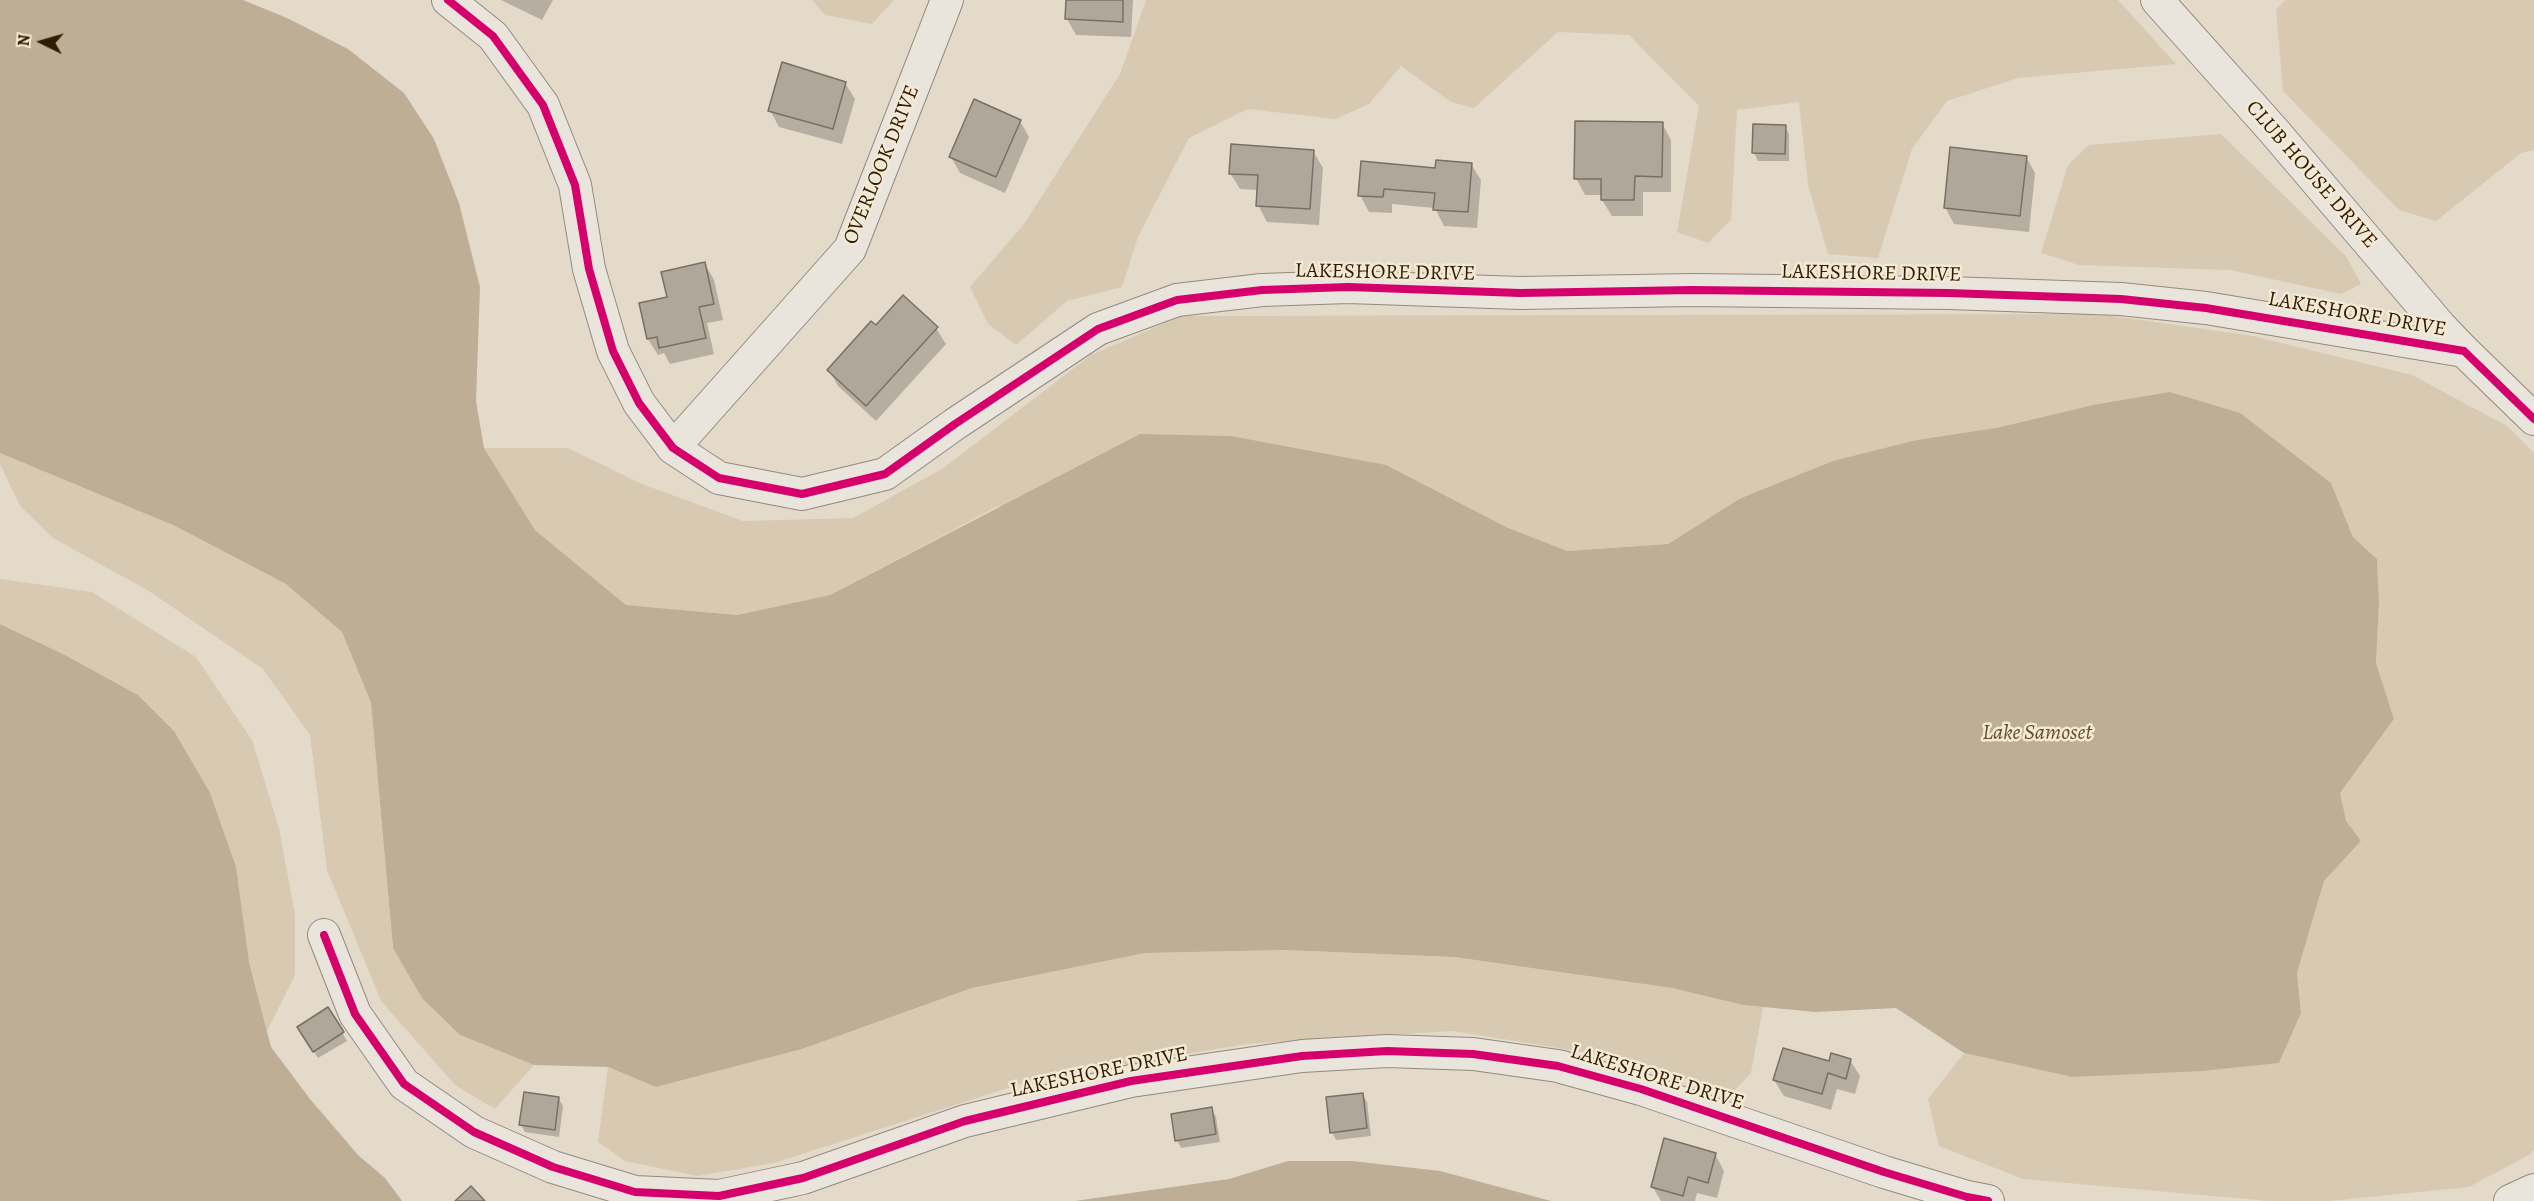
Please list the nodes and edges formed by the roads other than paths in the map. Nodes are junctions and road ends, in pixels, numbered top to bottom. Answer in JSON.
{"nodes":[{"id":1,"x":448,"y":0,"type":"edge"},
{"id":2,"x":946,"y":0,"type":"edge"},
{"id":3,"x":2157,"y":0,"type":"edge"},
{"id":4,"x":2464,"y":351,"type":"junction"},
{"id":5,"x":2534,"y":419,"type":"edge"},
{"id":6,"x":673,"y":448,"type":"junction"},
{"id":7,"x":324,"y":935,"type":"dead end"},
{"id":8,"x":2534,"y":1190,"type":"edge"},
{"id":9,"x":1988,"y":1201,"type":"edge"},
{"id":10,"x":2510,"y":1201,"type":"edge"}],
"edges":[{"from":1,"to":6,"type":"street","name":"LAKESHORE DRIVE"},
{"from":2,"to":6,"type":"street","name":"OVERLOOK DRIVE"},
{"from":3,"to":4,"type":"street","name":"CLUB HOUSE DRIVE"},
{"from":4,"to":5,"type":"street","name":"LAKESHORE DRIVE"},
{"from":4,"to":6,"type":"street","name":"LAKESHORE DRIVE"},
{"from":7,"to":9,"type":"street","name":"LAKESHORE DRIVE"},
{"from":8,"to":10,"type":"street"}]}
